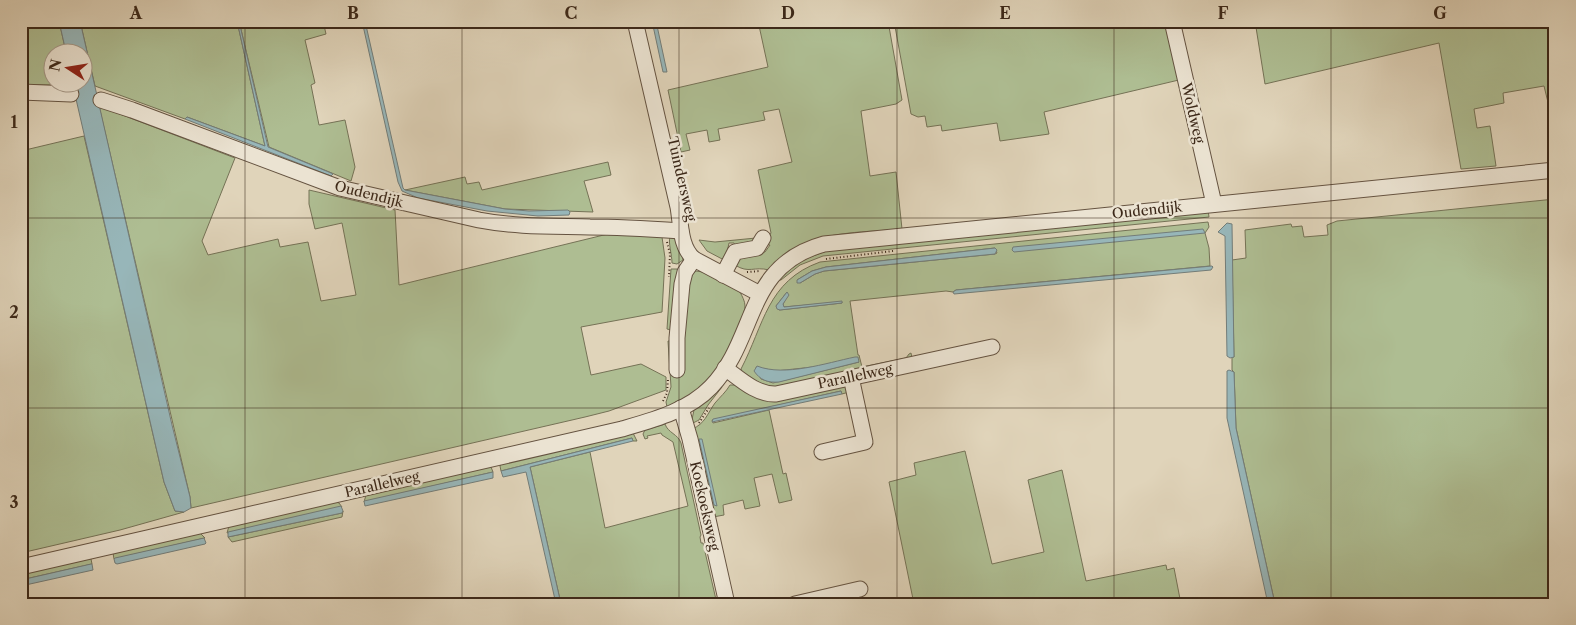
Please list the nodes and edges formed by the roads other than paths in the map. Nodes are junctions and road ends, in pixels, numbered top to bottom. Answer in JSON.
{"nodes":[{"id":1,"x":635,"y":21,"type":"edge"},
{"id":2,"x":1172,"y":21,"type":"edge"},
{"id":3,"x":21,"y":92,"type":"edge"},
{"id":4,"x":71,"y":94,"type":"dead end"},
{"id":5,"x":101,"y":100,"type":"dead end"},
{"id":6,"x":1555,"y":170,"type":"edge"},
{"id":7,"x":1214,"y":204,"type":"junction"},
{"id":8,"x":682,"y":231,"type":"junction"},
{"id":9,"x":763,"y":238,"type":"dead end"},
{"id":10,"x":694,"y":259,"type":"junction"},
{"id":11,"x":726,"y":270,"type":"junction"},
{"id":12,"x":760,"y":294,"type":"junction"},
{"id":13,"x":992,"y":347,"type":"dead end"},
{"id":14,"x":725,"y":368,"type":"junction"},
{"id":15,"x":677,"y":370,"type":"dead end"},
{"id":16,"x":851,"y":377,"type":"junction"},
{"id":17,"x":681,"y":408,"type":"junction"},
{"id":18,"x":822,"y":452,"type":"dead end"},
{"id":19,"x":21,"y":567,"type":"edge"},
{"id":20,"x":860,"y":589,"type":"dead end"},
{"id":21,"x":727,"y":604,"type":"edge"},
{"id":22,"x":795,"y":604,"type":"edge"}],
"edges":[{"from":1,"to":8,"type":"street","name":"Tuindersweg"},
{"from":2,"to":7,"type":"street","name":"Woldweg"},
{"from":3,"to":4,"type":"street"},
{"from":5,"to":8,"type":"street","name":"Oudendijk"},
{"from":6,"to":7,"type":"street","name":"Oudendijk"},
{"from":7,"to":12,"type":"street","name":"Oudendijk"},
{"from":8,"to":10,"type":"street","name":"Tuindersweg"},
{"from":9,"to":11,"type":"street"},
{"from":10,"to":11,"type":"street"},
{"from":10,"to":15,"type":"street"},
{"from":11,"to":12,"type":"street"},
{"from":12,"to":14,"type":"street","name":"Parallelweg"},
{"from":13,"to":16,"type":"street","name":"Parallelweg"},
{"from":14,"to":16,"type":"street","name":"Parallelweg"},
{"from":14,"to":17,"type":"street","name":"Parallelweg"},
{"from":16,"to":18,"type":"street"},
{"from":17,"to":19,"type":"street","name":"Parallelweg"},
{"from":17,"to":21,"type":"street","name":"Koekoeksweg"},
{"from":20,"to":22,"type":"street"}]}
